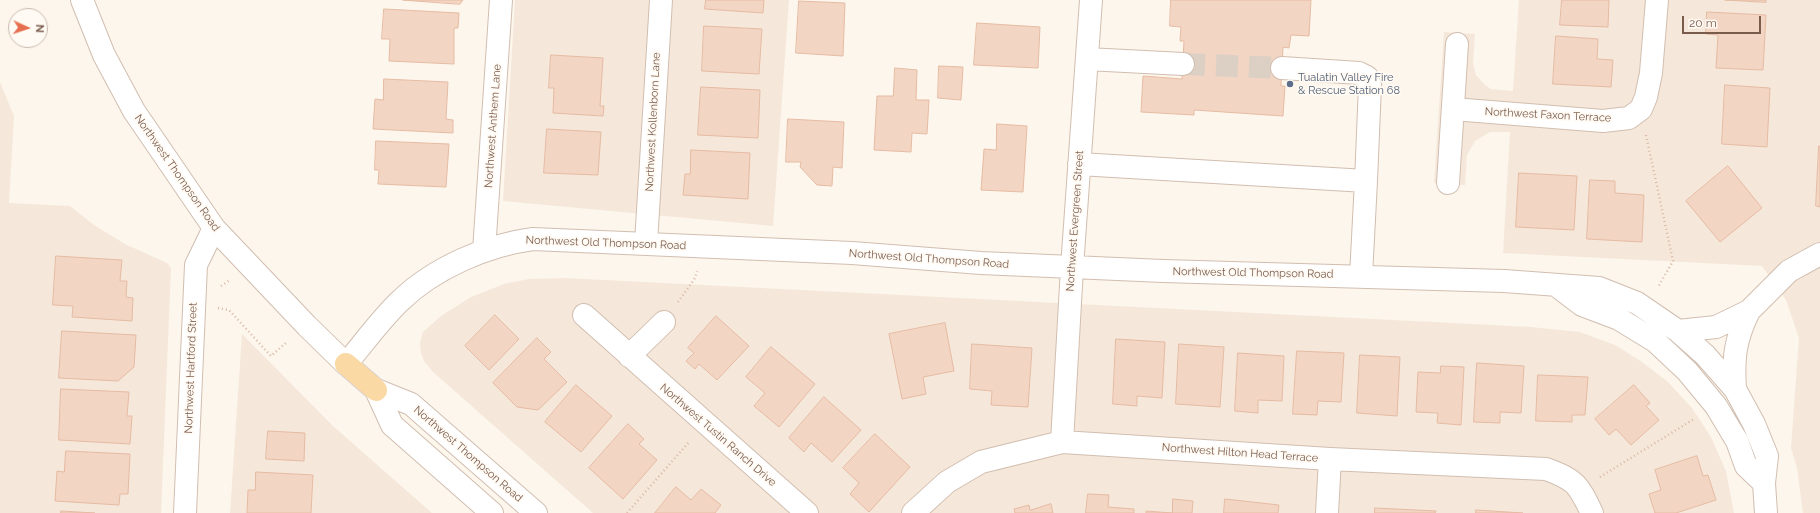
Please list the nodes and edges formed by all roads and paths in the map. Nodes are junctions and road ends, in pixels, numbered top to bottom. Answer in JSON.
{"nodes":[{"id":1,"x":82,"y":0,"type":"edge"},
{"id":2,"x":501,"y":0,"type":"edge"},
{"id":3,"x":661,"y":0,"type":"edge"},
{"id":4,"x":1091,"y":0,"type":"edge"},
{"id":5,"x":1657,"y":0,"type":"edge"},
{"id":6,"x":1457,"y":44,"type":"dead end"},
{"id":7,"x":1087,"y":58,"type":"junction"},
{"id":8,"x":1183,"y":64,"type":"tunnel mouth"},
{"id":9,"x":1282,"y":68,"type":"tunnel mouth"},
{"id":10,"x":1453,"y":109,"type":"junction"},
{"id":11,"x":1641,"y":109,"type":"junction"},
{"id":12,"x":1079,"y":164,"type":"junction"},
{"id":13,"x":1366,"y":181,"type":"junction"},
{"id":14,"x":1448,"y":183,"type":"dead end"},
{"id":15,"x":214,"y":228,"type":"junction"},
{"id":16,"x":646,"y":243,"type":"junction"},
{"id":17,"x":705,"y":246,"type":"junction"},
{"id":18,"x":484,"y":251,"type":"junction"},
{"id":19,"x":1820,"y":254,"type":"edge"},
{"id":20,"x":252,"y":268,"type":"junction"},
{"id":21,"x":1072,"y":268,"type":"junction"},
{"id":22,"x":1361,"y":276,"type":"junction"},
{"id":23,"x":1557,"y":286,"type":"junction"},
{"id":24,"x":194,"y":307,"type":"junction"},
{"id":25,"x":1646,"y":308,"type":"junction"},
{"id":26,"x":1749,"y":311,"type":"junction"},
{"id":27,"x":584,"y":315,"type":"dead end"},
{"id":28,"x":664,"y":322,"type":"joint"},
{"id":29,"x":307,"y":326,"type":"junction"},
{"id":30,"x":1678,"y":332,"type":"junction"},
{"id":31,"x":629,"y":356,"type":"junction"},
{"id":32,"x":346,"y":364,"type":"junction"},
{"id":33,"x":1735,"y":389,"type":"junction"},
{"id":34,"x":376,"y":390,"type":"junction"},
{"id":35,"x":1716,"y":406,"type":"junction"},
{"id":36,"x":705,"y":423,"type":"junction"},
{"id":37,"x":1062,"y":442,"type":"junction"},
{"id":38,"x":1330,"y":459,"type":"junction"},
{"id":39,"x":1764,"y":483,"type":"junction"},
{"id":40,"x":1580,"y":489,"type":"junction"},
{"id":41,"x":185,"y":513,"type":"edge"},
{"id":42,"x":492,"y":513,"type":"edge"},
{"id":43,"x":536,"y":513,"type":"edge"},
{"id":44,"x":627,"y":513,"type":"edge"},
{"id":45,"x":807,"y":513,"type":"edge"},
{"id":46,"x":913,"y":513,"type":"edge"},
{"id":47,"x":1326,"y":513,"type":"edge"},
{"id":48,"x":1592,"y":513,"type":"edge"},
{"id":49,"x":1766,"y":513,"type":"edge"}],
"edges":[{"from":1,"to":15,"type":"street","name":"Northwest Thompson Road"},
{"from":2,"to":18,"type":"street","name":"Northwest Anthem Lane"},
{"from":3,"to":16,"type":"street","name":"Northwest Kollenborn Lane"},
{"from":4,"to":7,"type":"street","name":"Northwest Evergreen Street"},
{"from":5,"to":11,"type":"street"},
{"from":6,"to":10,"type":"street"},
{"from":7,"to":8,"type":"street"},
{"from":7,"to":12,"type":"street","name":"Northwest Evergreen Street"},
{"from":9,"to":13,"type":"street"},
{"from":10,"to":11,"type":"street","name":"Northwest Faxon Terrace"},
{"from":10,"to":14,"type":"street"},
{"from":11,"to":25,"type":"path"},
{"from":12,"to":13,"type":"street"},
{"from":12,"to":21,"type":"street","name":"Northwest Evergreen Street"},
{"from":13,"to":22,"type":"street"},
{"from":15,"to":20,"type":"street","name":"Northwest Thompson Road"},
{"from":15,"to":24,"type":"street","name":"Northwest Hartford Street"},
{"from":16,"to":17,"type":"street","name":"Northwest Old Thompson Road"},
{"from":16,"to":18,"type":"street","name":"Northwest Old Thompson Road"},
{"from":17,"to":21,"type":"street","name":"Northwest Old Thompson Road"},
{"from":17,"to":28,"type":"path"},
{"from":18,"to":32,"type":"street","name":"Northwest Old Thompson Road"},
{"from":19,"to":26,"type":"street"},
{"from":20,"to":24,"type":"path"},
{"from":20,"to":29,"type":"street","name":"Northwest Thompson Road"},
{"from":21,"to":22,"type":"street","name":"Northwest Old Thompson Road"},
{"from":21,"to":37,"type":"street","name":"Northwest Evergreen Street"},
{"from":22,"to":23,"type":"street","name":"Northwest Old Thompson Road"},
{"from":23,"to":25,"type":"street","name":"Northwest Old Thompson Road"},
{"from":23,"to":35,"type":"street","name":"Northwest Old Thompson Road"},
{"from":24,"to":29,"type":"path"},
{"from":24,"to":41,"type":"street","name":"Northwest Hartford Street"},
{"from":25,"to":30,"type":"street","name":"Northwest Old Thompson Road"},
{"from":26,"to":30,"type":"street"},
{"from":26,"to":33,"type":"street"},
{"from":27,"to":31,"type":"street","name":"Northwest Tustin Ranch Drive"},
{"from":28,"to":31,"type":"street"},
{"from":29,"to":32,"type":"street","name":"Northwest Thompson Road"},
{"from":30,"to":33,"type":"street","name":"Northwest Old Thompson Road"},
{"from":31,"to":36,"type":"street","name":"Northwest Tustin Ranch Drive"},
{"from":32,"to":34,"type":"main road","name":"Northwest Thompson Road"},
{"from":33,"to":39,"type":"street","name":"Northwest Old Thompson Road"},
{"from":34,"to":42,"type":"street","name":"Northwest Thompson Road"},
{"from":34,"to":43,"type":"street","name":"Northwest Thompson Road"},
{"from":35,"to":39,"type":"street","name":"Northwest Old Thompson Road"},
{"from":35,"to":40,"type":"path"},
{"from":36,"to":44,"type":"path"},
{"from":36,"to":45,"type":"street","name":"Northwest Tustin Ranch Drive"},
{"from":37,"to":38,"type":"street","name":"Northwest Hilton Head Terrace"},
{"from":37,"to":46,"type":"street","name":"Northwest Hilton Head Terrace"},
{"from":38,"to":40,"type":"street","name":"Northwest Hilton Head Terrace"},
{"from":38,"to":47,"type":"street"},
{"from":39,"to":49,"type":"street","name":"Northwest Old Thompson Road"},
{"from":40,"to":48,"type":"street"}]}
